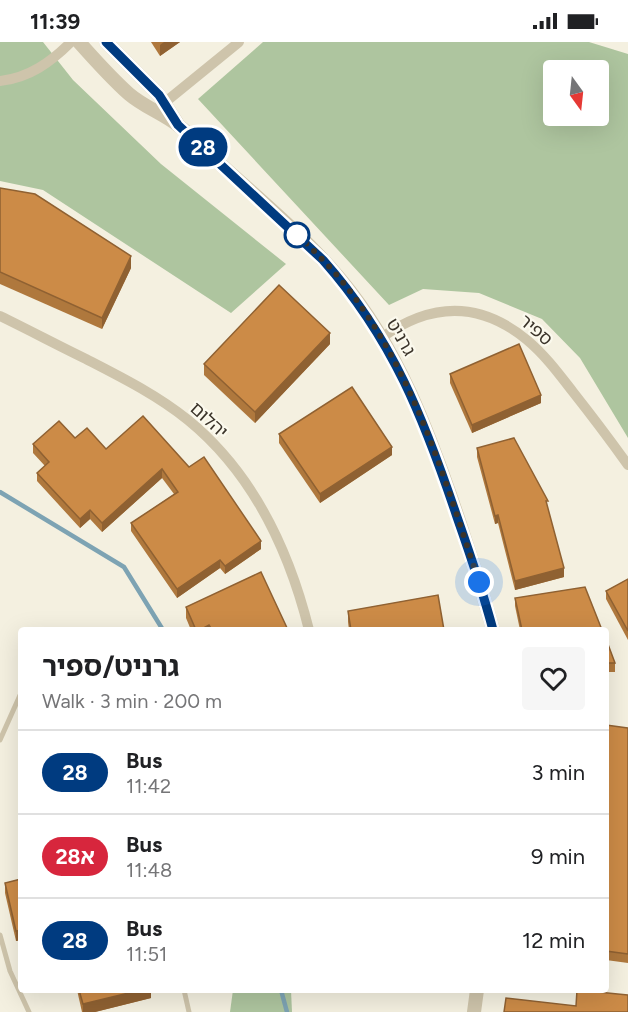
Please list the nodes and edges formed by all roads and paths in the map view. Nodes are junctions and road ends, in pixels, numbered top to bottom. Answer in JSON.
{"nodes":[{"id":1,"x":71,"y":42,"type":"edge"},
{"id":2,"x":79,"y":42,"type":"edge"},
{"id":3,"x":106,"y":42,"type":"edge"},
{"id":4,"x":240,"y":42,"type":"edge"},
{"id":5,"x":0,"y":81,"type":"edge"},
{"id":6,"x":159,"y":106,"type":"junction"},
{"id":7,"x":0,"y":316,"type":"edge"},
{"id":8,"x":381,"y":338,"type":"junction"},
{"id":9,"x":628,"y":465,"type":"edge"},
{"id":10,"x":308,"y":627,"type":"edge"},
{"id":11,"x":492,"y":627,"type":"edge"},
{"id":12,"x":18,"y":700,"type":"edge"},
{"id":13,"x":0,"y":740,"type":"edge"},
{"id":14,"x":0,"y":935,"type":"edge"},
{"id":15,"x":18,"y":988,"type":"edge"},
{"id":16,"x":20,"y":993,"type":"edge"},
{"id":17,"x":185,"y":993,"type":"edge"},
{"id":18,"x":477,"y":993,"type":"edge"},
{"id":19,"x":29,"y":1012,"type":"edge"},
{"id":20,"x":189,"y":1012,"type":"edge"},
{"id":21,"x":474,"y":1012,"type":"edge"}],
"edges":[{"from":1,"to":5,"type":"street"},
{"from":2,"to":6,"type":"street"},
{"from":3,"to":6,"type":"street"},
{"from":4,"to":6,"type":"street"},
{"from":6,"to":8,"type":"street","name":"גרניט"},
{"from":7,"to":10,"type":"street","name":"יהלום"},
{"from":8,"to":9,"type":"street","name":"ספיר"},
{"from":8,"to":11,"type":"street","name":"גרניט"},
{"from":12,"to":13,"type":"lane"},
{"from":14,"to":15,"type":"lane"},
{"from":16,"to":19,"type":"lane"},
{"from":17,"to":20,"type":"lane"},
{"from":18,"to":21,"type":"street"}]}
